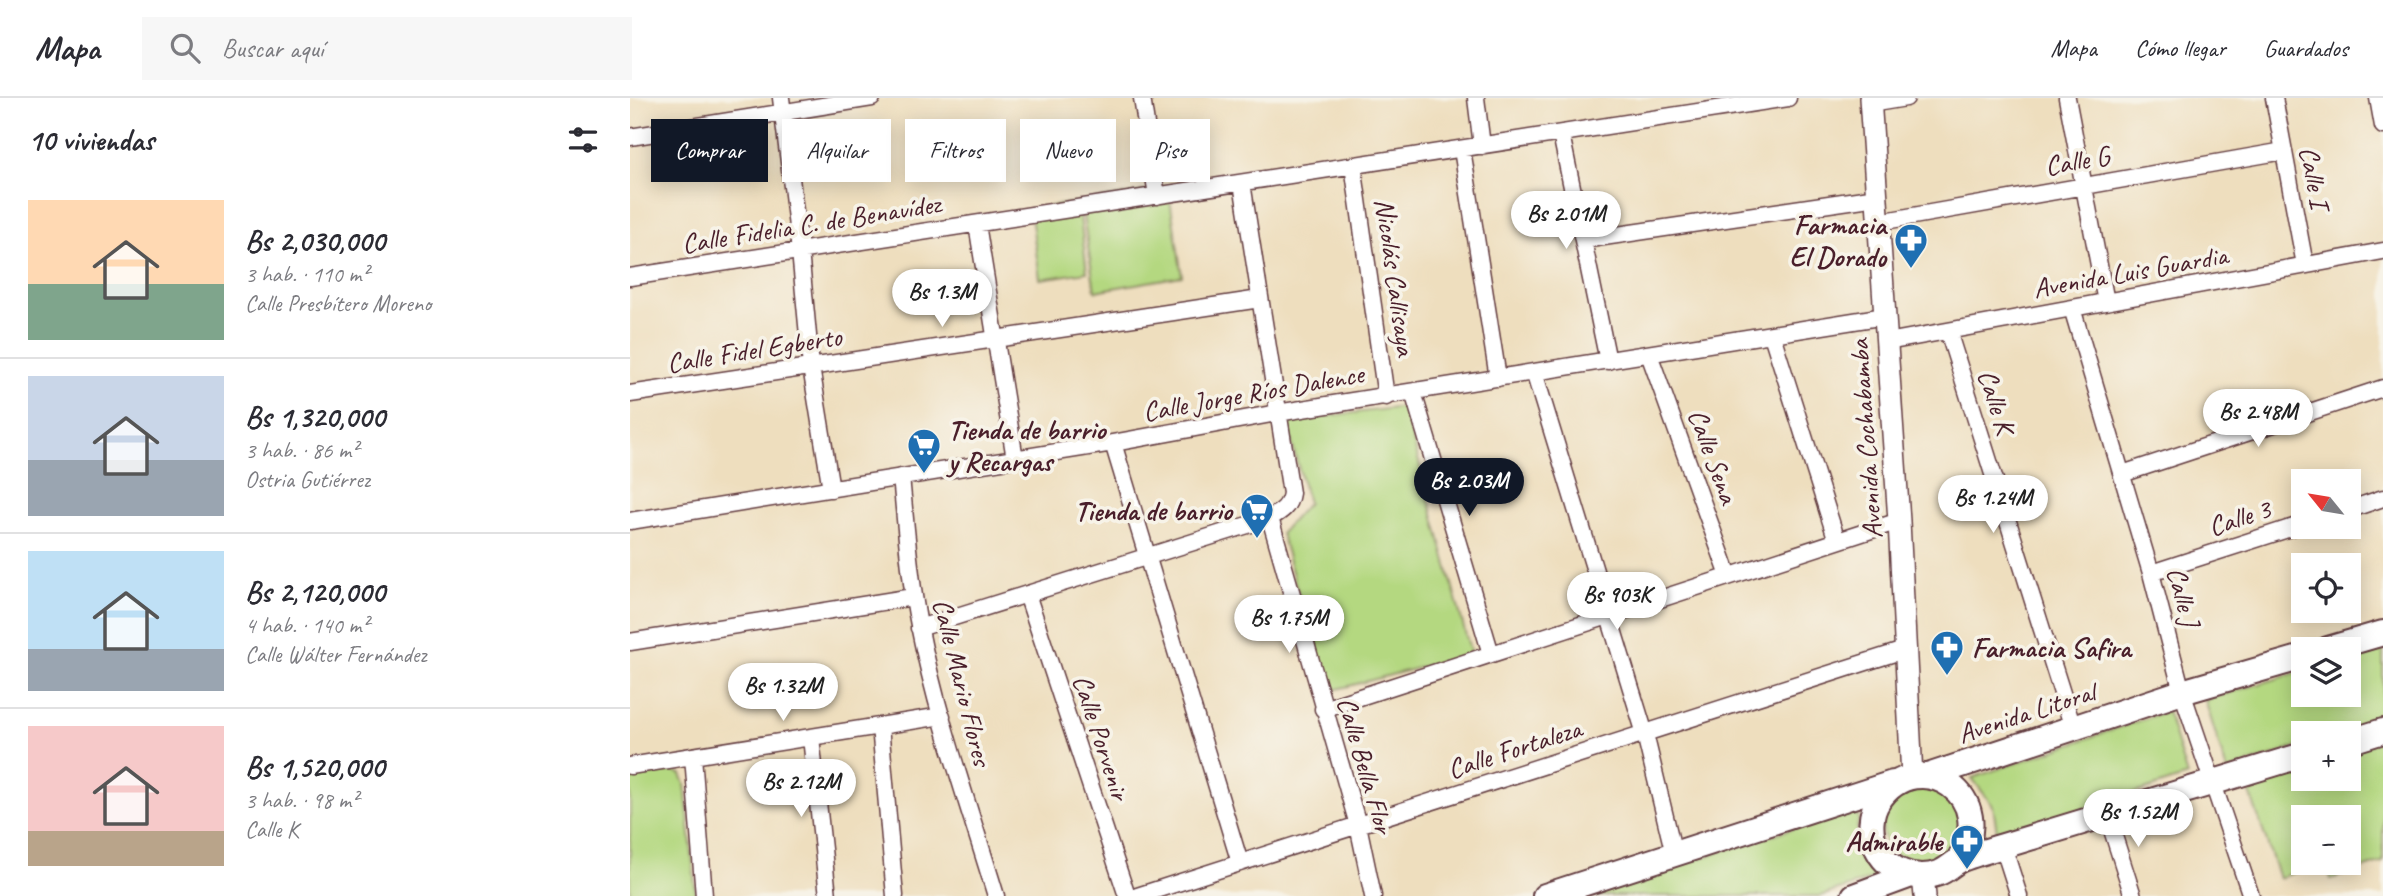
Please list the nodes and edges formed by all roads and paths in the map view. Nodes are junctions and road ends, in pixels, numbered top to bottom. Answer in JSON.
{"nodes":[{"id":1,"x":872,"y":98,"type":"edge"},
{"id":2,"x":1142,"y":98,"type":"edge"},
{"id":3,"x":1476,"y":98,"type":"edge"},
{"id":4,"x":1788,"y":98,"type":"edge"},
{"id":5,"x":1906,"y":98,"type":"edge"},
{"id":6,"x":2067,"y":98,"type":"edge"},
{"id":7,"x":2274,"y":98,"type":"edge"},
{"id":8,"x":2378,"y":98,"type":"edge"},
{"id":9,"x":1870,"y":101,"type":"edge"},
{"id":10,"x":782,"y":105,"type":"edge"},
{"id":11,"x":2383,"y":126,"type":"edge"},
{"id":12,"x":1561,"y":134,"type":"junction"},
{"id":13,"x":630,"y":137,"type":"edge"},
{"id":14,"x":1482,"y":146,"type":"junction"},
{"id":15,"x":1462,"y":149,"type":"junction"},
{"id":16,"x":2284,"y":151,"type":"junction"},
{"id":17,"x":1353,"y":166,"type":"junction"},
{"id":18,"x":1242,"y":183,"type":"junction"},
{"id":19,"x":2084,"y":185,"type":"junction"},
{"id":20,"x":1157,"y":196,"type":"junction"},
{"id":21,"x":1877,"y":197,"type":"junction"},
{"id":22,"x":1878,"y":222,"type":"junction"},
{"id":23,"x":977,"y":224,"type":"junction"},
{"id":24,"x":1583,"y":240,"type":"junction"},
{"id":25,"x":800,"y":251,"type":"junction"},
{"id":26,"x":2383,"y":251,"type":"edge"},
{"id":27,"x":2305,"y":265,"type":"junction"},
{"id":28,"x":630,"y":278,"type":"edge"},
{"id":29,"x":1260,"y":299,"type":"junction"},
{"id":30,"x":2106,"y":302,"type":"junction"},
{"id":31,"x":2072,"y":308,"type":"junction"},
{"id":32,"x":1885,"y":316,"type":"junction"},
{"id":33,"x":1948,"y":331,"type":"junction"},
{"id":34,"x":1772,"y":335,"type":"junction"},
{"id":35,"x":996,"y":339,"type":"junction"},
{"id":36,"x":1887,"y":342,"type":"junction"},
{"id":37,"x":1649,"y":354,"type":"junction"},
{"id":38,"x":1608,"y":361,"type":"junction"},
{"id":39,"x":811,"y":367,"type":"junction"},
{"id":40,"x":1534,"y":372,"type":"junction"},
{"id":41,"x":1498,"y":378,"type":"junction"},
{"id":42,"x":2383,"y":388,"type":"edge"},
{"id":43,"x":1413,"y":392,"type":"junction"},
{"id":44,"x":630,"y":394,"type":"edge"},
{"id":45,"x":1385,"y":397,"type":"junction"},
{"id":46,"x":1277,"y":413,"type":"junction"},
{"id":47,"x":1113,"y":443,"type":"junction"},
{"id":48,"x":1015,"y":459,"type":"junction"},
{"id":49,"x":2122,"y":474,"type":"junction"},
{"id":50,"x":901,"y":477,"type":"junction"},
{"id":51,"x":831,"y":489,"type":"junction"},
{"id":52,"x":2383,"y":498,"type":"edge"},
{"id":53,"x":2361,"y":505,"type":"edge"},
{"id":54,"x":1270,"y":518,"type":"junction"},
{"id":55,"x":630,"y":521,"type":"edge"},
{"id":56,"x":1899,"y":521,"type":"junction"},
{"id":57,"x":2291,"y":528,"type":"edge"},
{"id":58,"x":1837,"y":541,"type":"junction"},
{"id":59,"x":1146,"y":555,"type":"junction"},
{"id":60,"x":2151,"y":573,"type":"junction"},
{"id":61,"x":1729,"y":576,"type":"junction"},
{"id":62,"x":1027,"y":594,"type":"junction"},
{"id":63,"x":914,"y":597,"type":"junction"},
{"id":64,"x":1609,"y":615,"type":"junction"},
{"id":65,"x":919,"y":628,"type":"junction"},
{"id":66,"x":2383,"y":633,"type":"edge"},
{"id":67,"x":2361,"y":639,"type":"edge"},
{"id":68,"x":630,"y":642,"type":"edge"},
{"id":69,"x":1907,"y":649,"type":"junction"},
{"id":70,"x":1491,"y":654,"type":"junction"},
{"id":71,"x":2291,"y":660,"type":"edge"},
{"id":72,"x":2182,"y":692,"type":"junction"},
{"id":73,"x":1323,"y":709,"type":"junction"},
{"id":74,"x":942,"y":716,"type":"junction"},
{"id":75,"x":880,"y":726,"type":"junction"},
{"id":76,"x":2073,"y":728,"type":"junction"},
{"id":77,"x":2383,"y":732,"type":"edge"},
{"id":78,"x":1645,"y":734,"type":"junction"},
{"id":79,"x":811,"y":737,"type":"junction"},
{"id":80,"x":2361,"y":738,"type":"edge"},
{"id":81,"x":693,"y":756,"type":"junction"},
{"id":82,"x":2291,"y":759,"type":"edge"},
{"id":83,"x":630,"y":766,"type":"edge"},
{"id":84,"x":1912,"y":778,"type":"junction"},
{"id":85,"x":2212,"y":782,"type":"junction"},
{"id":86,"x":2107,"y":814,"type":"junction"},
{"id":87,"x":1357,"y":825,"type":"junction"},
{"id":88,"x":2003,"y":846,"type":"junction"},
{"id":89,"x":1674,"y":853,"type":"junction"},
{"id":90,"x":1958,"y":861,"type":"junction"},
{"id":91,"x":1240,"y":863,"type":"junction"},
{"id":92,"x":1920,"y":882,"type":"edge"},
{"id":93,"x":704,"y":896,"type":"edge"},
{"id":94,"x":828,"y":896,"type":"edge"},
{"id":95,"x":895,"y":896,"type":"edge"},
{"id":96,"x":996,"y":896,"type":"edge"},
{"id":97,"x":1127,"y":896,"type":"edge"},
{"id":98,"x":1137,"y":896,"type":"edge"},
{"id":99,"x":1373,"y":896,"type":"edge"},
{"id":100,"x":1545,"y":896,"type":"edge"},
{"id":101,"x":1854,"y":896,"type":"edge"},
{"id":102,"x":2019,"y":896,"type":"edge"},
{"id":103,"x":2133,"y":896,"type":"edge"},
{"id":104,"x":2251,"y":896,"type":"edge"}],
"edges":[{"from":1,"to":10,"type":"street"},
{"from":2,"to":20,"type":"street"},
{"from":3,"to":14,"type":"street"},
{"from":4,"to":12,"type":"street","name":"Calle Fidelia C. de Benavídez"},
{"from":5,"to":9,"type":"street"},
{"from":6,"to":19,"type":"street"},
{"from":7,"to":16,"type":"street","name":"Calle I"},
{"from":8,"to":11,"type":"street"},
{"from":9,"to":21,"type":"main road","name":"Avenida Cochabamba"},
{"from":10,"to":13,"type":"street"},
{"from":10,"to":25,"type":"street"},
{"from":12,"to":14,"type":"street","name":"Calle Fidelia C. de Benavídez"},
{"from":12,"to":24,"type":"street"},
{"from":14,"to":15,"type":"street","name":"Calle Fidelia C. de Benavídez"},
{"from":15,"to":17,"type":"street","name":"Calle Fidelia C. de Benavídez"},
{"from":15,"to":41,"type":"street"},
{"from":16,"to":19,"type":"street","name":"Calle G"},
{"from":16,"to":27,"type":"street","name":"Calle I"},
{"from":17,"to":18,"type":"street","name":"Calle Fidelia C. de Benavídez"},
{"from":17,"to":45,"type":"street","name":"Nicolás Callisaya"},
{"from":18,"to":20,"type":"street","name":"Calle Fidelia C. de Benavídez"},
{"from":18,"to":29,"type":"street"},
{"from":19,"to":22,"type":"street","name":"Calle G"},
{"from":19,"to":30,"type":"street"},
{"from":20,"to":23,"type":"street","name":"Calle Fidelia C. de Benavídez"},
{"from":21,"to":22,"type":"main road","name":"Avenida Cochabamba"},
{"from":21,"to":24,"type":"street"},
{"from":22,"to":32,"type":"main road","name":"Avenida Cochabamba"},
{"from":23,"to":25,"type":"street","name":"Calle Fidelia C. de Benavídez"},
{"from":23,"to":35,"type":"street"},
{"from":24,"to":38,"type":"street"},
{"from":25,"to":28,"type":"street","name":"Calle Fidelia C. de Benavídez"},
{"from":25,"to":39,"type":"street"},
{"from":26,"to":27,"type":"street","name":"Avenida Luis Guardia"},
{"from":27,"to":30,"type":"street","name":"Avenida Luis Guardia"},
{"from":29,"to":35,"type":"street","name":"Calle Fidel Egberto"},
{"from":29,"to":46,"type":"street"},
{"from":30,"to":31,"type":"street","name":"Avenida Luis Guardia"},
{"from":31,"to":33,"type":"street","name":"Avenida Luis Guardia"},
{"from":31,"to":49,"type":"street","name":"Calle J"},
{"from":32,"to":34,"type":"street","name":"Calle Jorge Ríos Dalence"},
{"from":32,"to":36,"type":"main road","name":"Avenida Cochabamba"},
{"from":33,"to":36,"type":"street","name":"Avenida Luis Guardia"},
{"from":33,"to":76,"type":"street","name":"Calle K"},
{"from":34,"to":37,"type":"street","name":"Calle Jorge Ríos Dalence"},
{"from":34,"to":58,"type":"street"},
{"from":35,"to":39,"type":"street","name":"Calle Fidel Egberto"},
{"from":35,"to":48,"type":"street"},
{"from":36,"to":56,"type":"main road","name":"Avenida Cochabamba"},
{"from":37,"to":38,"type":"street","name":"Calle Jorge Ríos Dalence"},
{"from":37,"to":61,"type":"street","name":"Calle Sena"},
{"from":38,"to":40,"type":"street","name":"Calle Jorge Ríos Dalence"},
{"from":39,"to":44,"type":"street","name":"Calle Fidel Egberto"},
{"from":39,"to":51,"type":"street"},
{"from":40,"to":41,"type":"street","name":"Calle Jorge Ríos Dalence"},
{"from":40,"to":64,"type":"street"},
{"from":41,"to":43,"type":"street","name":"Calle Jorge Ríos Dalence"},
{"from":42,"to":49,"type":"street"},
{"from":43,"to":45,"type":"street","name":"Calle Jorge Ríos Dalence"},
{"from":43,"to":70,"type":"street"},
{"from":45,"to":46,"type":"street","name":"Calle Jorge Ríos Dalence"},
{"from":46,"to":47,"type":"street","name":"Calle Jorge Ríos Dalence"},
{"from":46,"to":54,"type":"street"},
{"from":47,"to":48,"type":"street","name":"Calle Jorge Ríos Dalence"},
{"from":47,"to":59,"type":"street"},
{"from":48,"to":50,"type":"street","name":"Calle Jorge Ríos Dalence"},
{"from":49,"to":60,"type":"street","name":"Calle J"},
{"from":50,"to":51,"type":"street","name":"Calle Jorge Ríos Dalence"},
{"from":50,"to":63,"type":"street","name":"Calle Mario Flores"},
{"from":51,"to":55,"type":"street","name":"Calle Jorge Ríos Dalence"},
{"from":52,"to":53,"type":"street"},
{"from":54,"to":59,"type":"street"},
{"from":54,"to":73,"type":"street","name":"Calle Bella Flor"},
{"from":56,"to":58,"type":"street"},
{"from":56,"to":69,"type":"main road","name":"Avenida Cochabamba"},
{"from":57,"to":60,"type":"street","name":"Calle 3"},
{"from":58,"to":61,"type":"street"},
{"from":59,"to":62,"type":"street"},
{"from":59,"to":91,"type":"street"},
{"from":60,"to":72,"type":"street","name":"Calle J"},
{"from":61,"to":64,"type":"street"},
{"from":62,"to":65,"type":"street"},
{"from":62,"to":97,"type":"street","name":"Calle Porvenir"},
{"from":63,"to":65,"type":"street","name":"Calle Mario Flores"},
{"from":63,"to":68,"type":"street"},
{"from":64,"to":70,"type":"street"},
{"from":64,"to":78,"type":"street"},
{"from":65,"to":74,"type":"street","name":"Calle Mario Flores"},
{"from":66,"to":67,"type":"main road"},
{"from":69,"to":78,"type":"street","name":"Calle Fortaleza"},
{"from":69,"to":84,"type":"main road","name":"Avenida Cochabamba"},
{"from":70,"to":73,"type":"street"},
{"from":71,"to":72,"type":"main road","name":"Avenida Litoral"},
{"from":72,"to":76,"type":"main road","name":"Avenida Litoral"},
{"from":72,"to":85,"type":"street","name":"Calle J"},
{"from":73,"to":87,"type":"street","name":"Calle Bella Flor"},
{"from":74,"to":75,"type":"street"},
{"from":74,"to":96,"type":"street","name":"Calle Mario Flores"},
{"from":75,"to":79,"type":"street"},
{"from":75,"to":95,"type":"street"},
{"from":76,"to":84,"type":"main road","name":"Avenida Litoral"},
{"from":77,"to":80,"type":"main road"},
{"from":78,"to":87,"type":"street","name":"Calle Fortaleza"},
{"from":78,"to":89,"type":"street"},
{"from":79,"to":81,"type":"street"},
{"from":79,"to":94,"type":"street"},
{"from":81,"to":83,"type":"street"},
{"from":81,"to":93,"type":"street"},
{"from":82,"to":85,"type":"main road"},
{"from":84,"to":89,"type":"main road","name":"Avenida Litoral"},
{"from":84,"to":90,"type":"main road"},
{"from":84,"to":92,"type":"main road"},
{"from":85,"to":86,"type":"main road"},
{"from":85,"to":104,"type":"street","name":"Calle J"},
{"from":86,"to":88,"type":"main road"},
{"from":86,"to":103,"type":"street"},
{"from":87,"to":91,"type":"street","name":"Calle Fortaleza"},
{"from":87,"to":99,"type":"street","name":"Calle Bella Flor"},
{"from":88,"to":90,"type":"main road"},
{"from":88,"to":102,"type":"street"},
{"from":89,"to":100,"type":"main road","name":"Avenida Litoral"},
{"from":90,"to":92,"type":"main road"},
{"from":91,"to":98,"type":"street","name":"Calle Fortaleza"},
{"from":92,"to":101,"type":"main road"}]}
